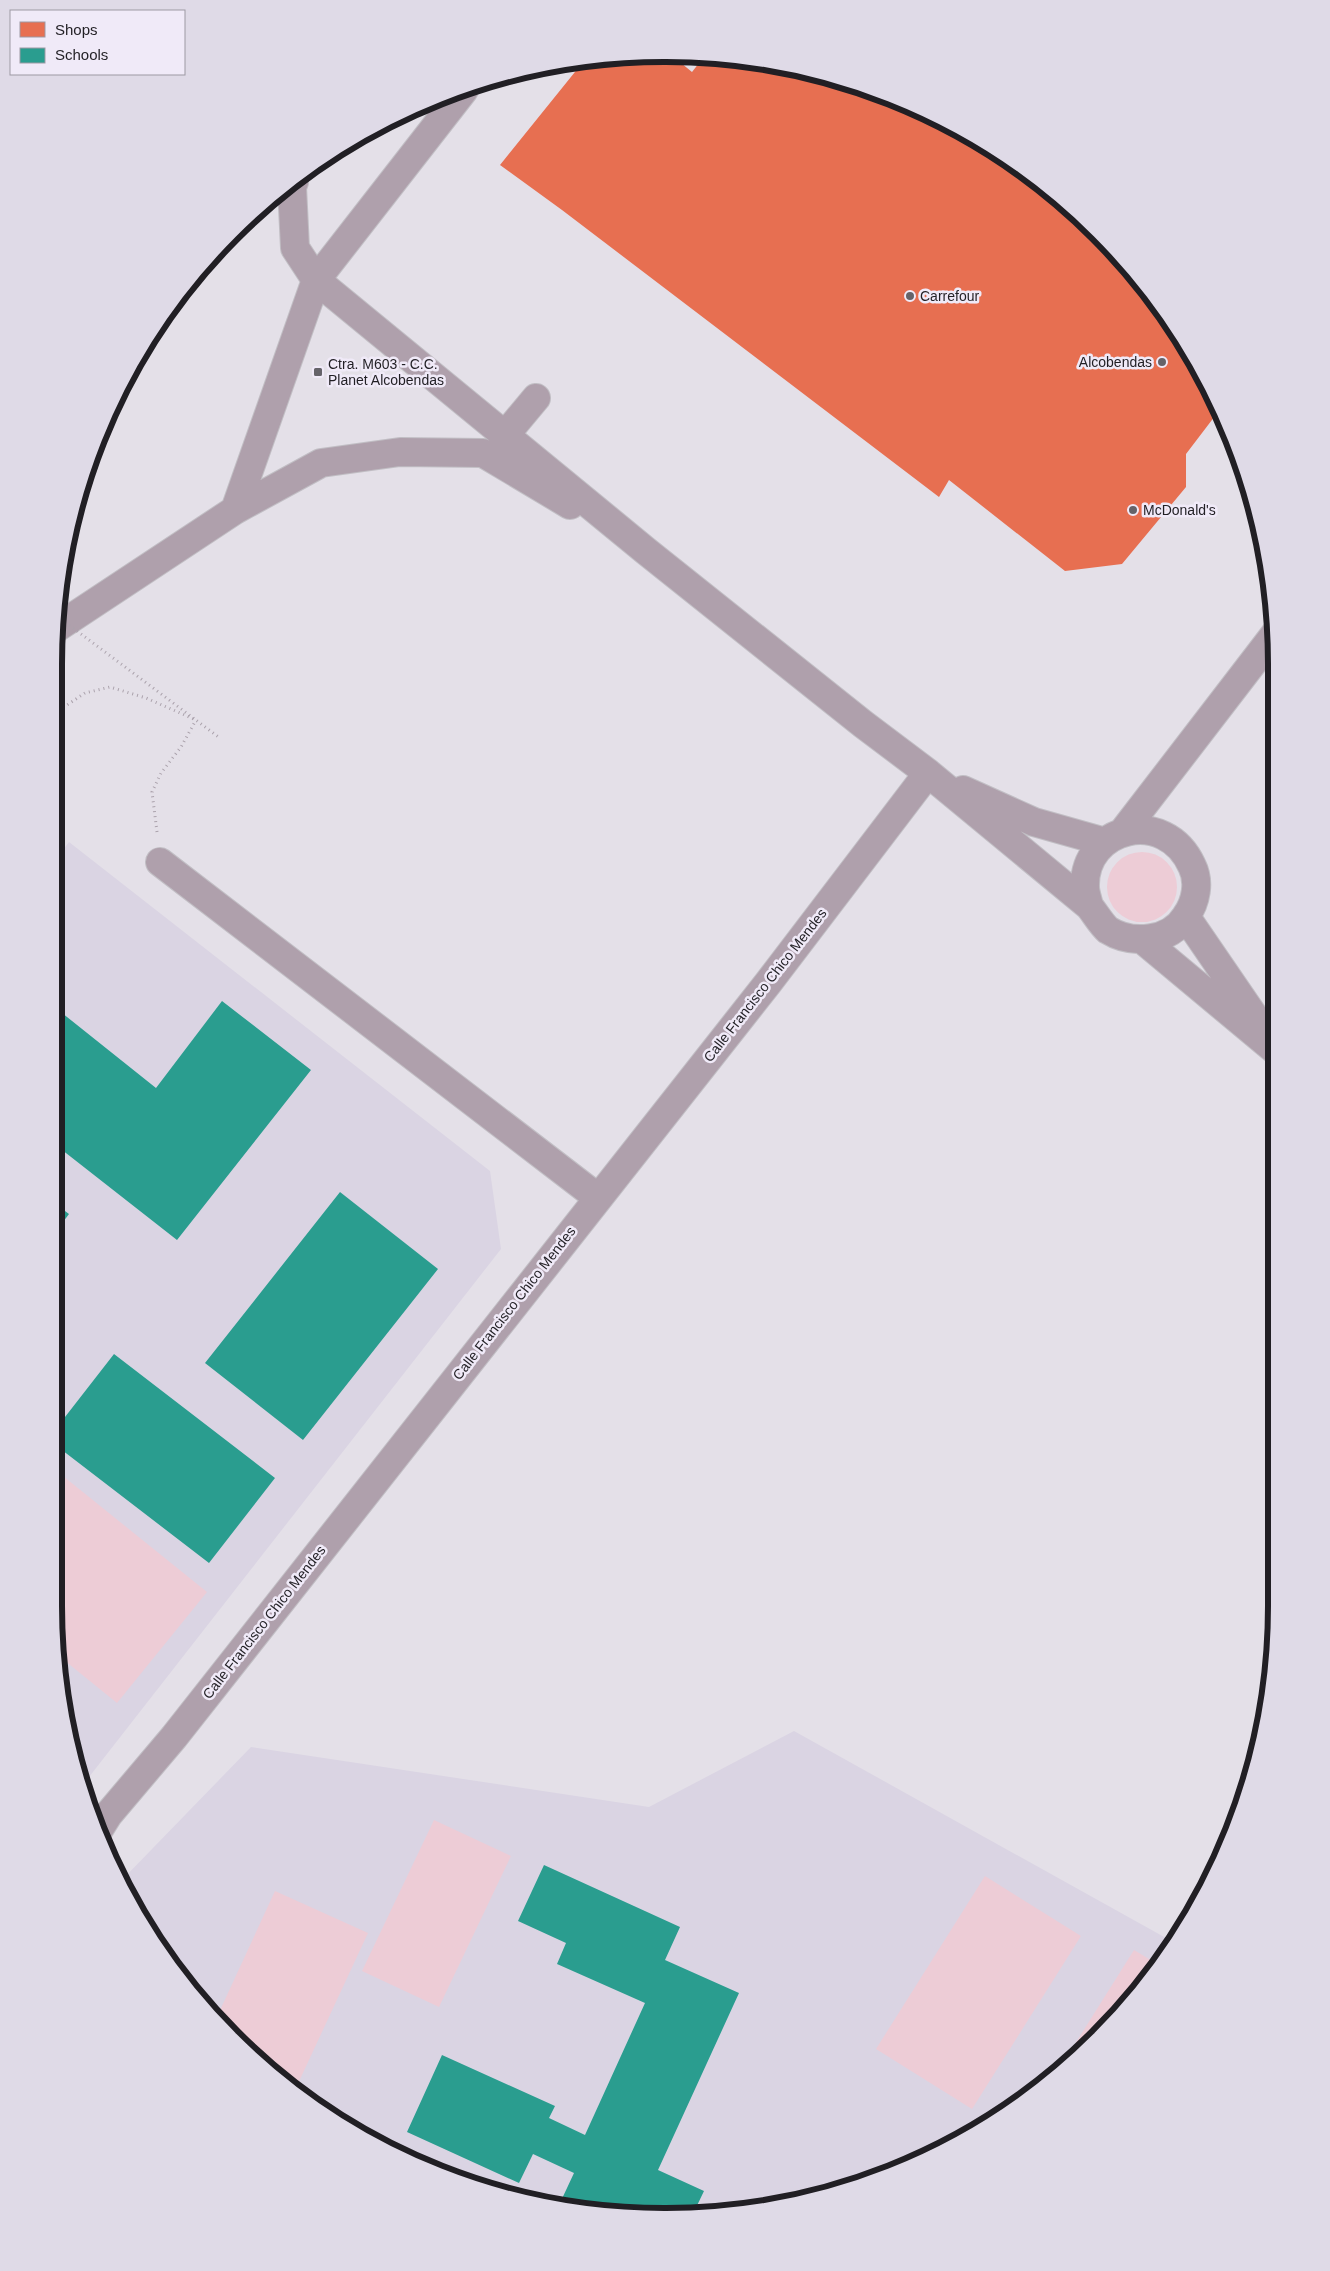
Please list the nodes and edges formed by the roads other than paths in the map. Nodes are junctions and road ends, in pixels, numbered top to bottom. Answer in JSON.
{"nodes":[{"id":1,"x":457,"y":99,"type":"edge"},
{"id":2,"x":292,"y":192,"type":"edge"},
{"id":3,"x":316,"y":280,"type":"junction"},
{"id":4,"x":536,"y":398,"type":"dead end"},
{"id":5,"x":506,"y":434,"type":"junction"},
{"id":6,"x":235,"y":510,"type":"junction"},
{"id":7,"x":646,"y":551,"type":"junction"},
{"id":8,"x":64,"y":623,"type":"edge"},
{"id":9,"x":1267,"y":644,"type":"edge"},
{"id":10,"x":928,"y":773,"type":"junction"},
{"id":11,"x":1114,"y":838,"type":"junction"},
{"id":12,"x":160,"y":862,"type":"road end"},
{"id":13,"x":1089,"y":906,"type":"junction"},
{"id":14,"x":1186,"y":917,"type":"junction"},
{"id":15,"x":1143,"y":940,"type":"junction"},
{"id":16,"x":1268,"y":1039,"type":"edge"},
{"id":17,"x":1268,"y":1043,"type":"edge"},
{"id":18,"x":597,"y":1197,"type":"junction"},
{"id":19,"x":103,"y":1823,"type":"edge"}],
"edges":[{"from":1,"to":3,"type":"street"},
{"from":2,"to":3,"type":"street"},
{"from":3,"to":5,"type":"street"},
{"from":3,"to":6,"type":"street"},
{"from":4,"to":5,"type":"street"},
{"from":5,"to":7,"type":"street"},
{"from":6,"to":7,"type":"street"},
{"from":6,"to":8,"type":"street"},
{"from":7,"to":10,"type":"street"},
{"from":9,"to":11,"type":"street"},
{"from":10,"to":11,"type":"street"},
{"from":10,"to":13,"type":"street"},
{"from":10,"to":18,"type":"street","name":"Calle Francisco Chico Mendes"},
{"from":11,"to":13,"type":"street"},
{"from":11,"to":14,"type":"street"},
{"from":12,"to":18,"type":"street"},
{"from":13,"to":15,"type":"street"},
{"from":14,"to":15,"type":"street"},
{"from":14,"to":16,"type":"street"},
{"from":15,"to":17,"type":"street"},
{"from":18,"to":19,"type":"street","name":"Calle Francisco Chico Mendes"}]}
